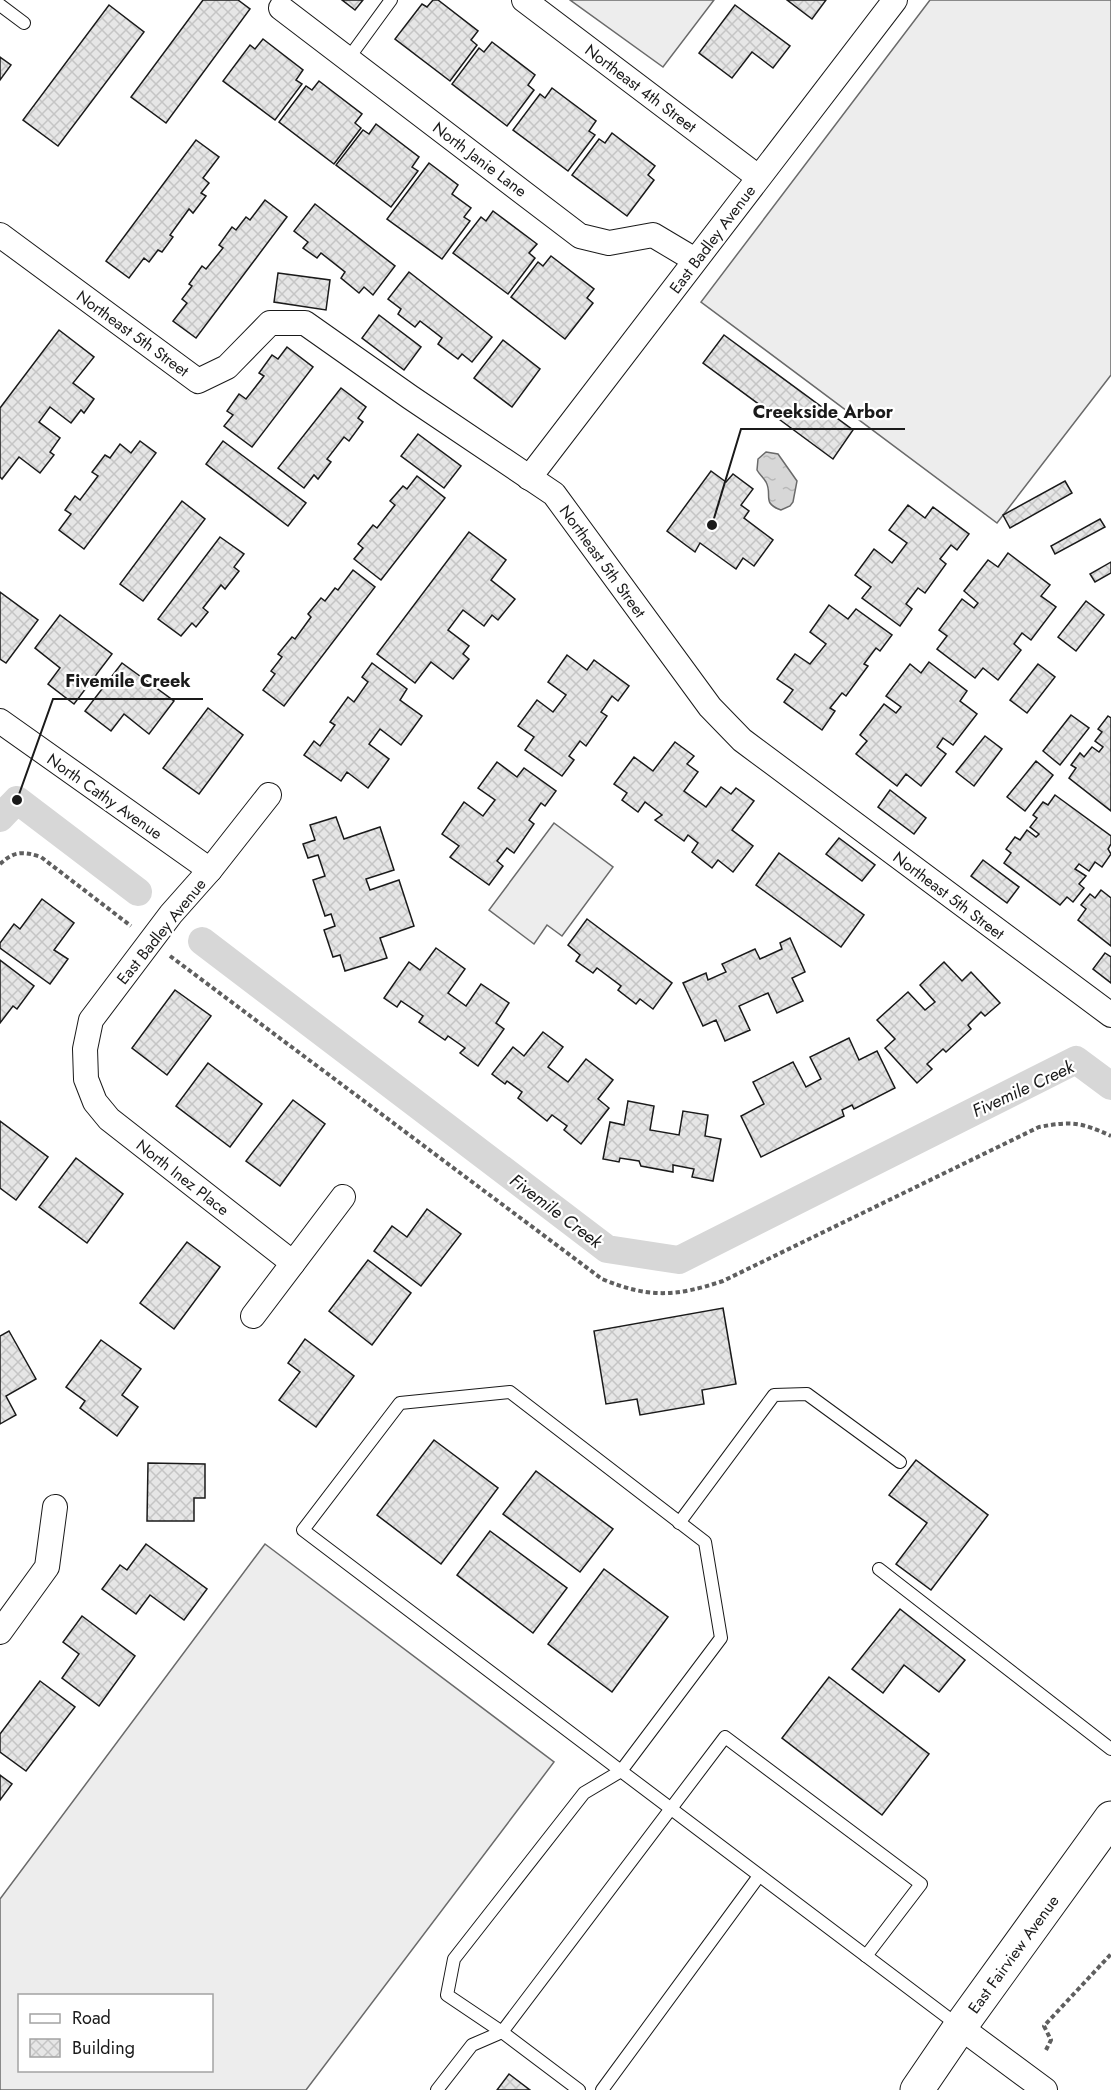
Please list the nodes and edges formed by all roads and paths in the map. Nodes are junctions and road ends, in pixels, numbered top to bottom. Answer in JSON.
{"nodes":[{"id":1,"x":391,"y":0,"type":"edge"},
{"id":2,"x":524,"y":0,"type":"edge"},
{"id":3,"x":895,"y":0,"type":"edge"},
{"id":4,"x":0,"y":5,"type":"edge"},
{"id":5,"x":281,"y":8,"type":"dead end"},
{"id":6,"x":24,"y":23,"type":"dead end"},
{"id":7,"x":348,"y":59,"type":"junction"},
{"id":8,"x":758,"y":177,"type":"junction"},
{"id":9,"x":0,"y":235,"type":"edge"},
{"id":10,"x":695,"y":260,"type":"junction"},
{"id":11,"x":529,"y":478,"type":"junction"},
{"id":12,"x":0,"y":722,"type":"edge"},
{"id":13,"x":270,"y":795,"type":"dead end"},
{"id":14,"x":0,"y":864,"type":"edge"},
{"id":15,"x":210,"y":870,"type":"junction"},
{"id":16,"x":135,"y":930,"type":"dead end"},
{"id":17,"x":166,"y":953,"type":"dead end"},
{"id":18,"x":1111,"y":1015,"type":"edge"},
{"id":19,"x":86,"y":1079,"type":"joint"},
{"id":20,"x":1111,"y":1136,"type":"edge"},
{"id":21,"x":343,"y":1197,"type":"dead end"},
{"id":22,"x":293,"y":1263,"type":"junction"},
{"id":23,"x":253,"y":1316,"type":"dead end"},
{"id":24,"x":900,"y":1462,"type":"dead end"},
{"id":25,"x":55,"y":1507,"type":"dead end"},
{"id":26,"x":680,"y":1522,"type":"junction"},
{"id":27,"x":879,"y":1569,"type":"dead end"},
{"id":28,"x":0,"y":1632,"type":"edge"},
{"id":29,"x":1111,"y":1749,"type":"edge"},
{"id":30,"x":621,"y":1771,"type":"junction"},
{"id":31,"x":672,"y":1809,"type":"junction"},
{"id":32,"x":1111,"y":1818,"type":"edge"},
{"id":33,"x":759,"y":1876,"type":"junction"},
{"id":34,"x":1111,"y":1954,"type":"edge"},
{"id":35,"x":866,"y":1956,"type":"junction"},
{"id":36,"x":960,"y":2027,"type":"junction"},
{"id":37,"x":502,"y":2032,"type":"junction"},
{"id":38,"x":1046,"y":2050,"type":"dead end"},
{"id":39,"x":437,"y":2090,"type":"edge"},
{"id":40,"x":579,"y":2090,"type":"edge"},
{"id":41,"x":602,"y":2090,"type":"edge"},
{"id":42,"x":917,"y":2090,"type":"edge"},
{"id":43,"x":1045,"y":2090,"type":"edge"}],
"edges":[{"from":1,"to":7,"type":"lane"},
{"from":2,"to":8,"type":"street","name":"Northeast 4th Street"},
{"from":3,"to":8,"type":"street","name":"East Badley Avenue"},
{"from":4,"to":6,"type":"lane"},
{"from":5,"to":7,"type":"street","name":"North Janie Lane"},
{"from":7,"to":10,"type":"street","name":"North Janie Lane"},
{"from":8,"to":10,"type":"street","name":"East Badley Avenue"},
{"from":9,"to":11,"type":"street","name":"Northeast 5th Street"},
{"from":10,"to":11,"type":"street","name":"East Badley Avenue"},
{"from":11,"to":18,"type":"street","name":"Northeast 5th Street"},
{"from":12,"to":15,"type":"street","name":"North Cathy Avenue"},
{"from":13,"to":15,"type":"street","name":"East Badley Avenue"},
{"from":14,"to":16,"type":"path"},
{"from":15,"to":19,"type":"street","name":"East Badley Avenue"},
{"from":17,"to":20,"type":"path"},
{"from":19,"to":22,"type":"street","name":"North Inez Place"},
{"from":21,"to":22,"type":"street"},
{"from":22,"to":23,"type":"street"},
{"from":24,"to":26,"type":"lane"},
{"from":25,"to":28,"type":"street"},
{"from":26,"to":30,"type":"lane"},
{"from":26,"to":30,"type":"lane"},
{"from":27,"to":29,"type":"lane"},
{"from":30,"to":31,"type":"lane"},
{"from":30,"to":37,"type":"lane"},
{"from":31,"to":33,"type":"lane"},
{"from":31,"to":35,"type":"lane"},
{"from":31,"to":37,"type":"lane"},
{"from":32,"to":36,"type":"main road","name":"East Fairview Avenue"},
{"from":33,"to":35,"type":"lane"},
{"from":33,"to":41,"type":"lane"},
{"from":34,"to":38,"type":"path"},
{"from":35,"to":36,"type":"lane"},
{"from":36,"to":42,"type":"main road","name":"East Fairview Avenue"},
{"from":36,"to":43,"type":"street"},
{"from":37,"to":39,"type":"lane"},
{"from":37,"to":40,"type":"lane"}]}
